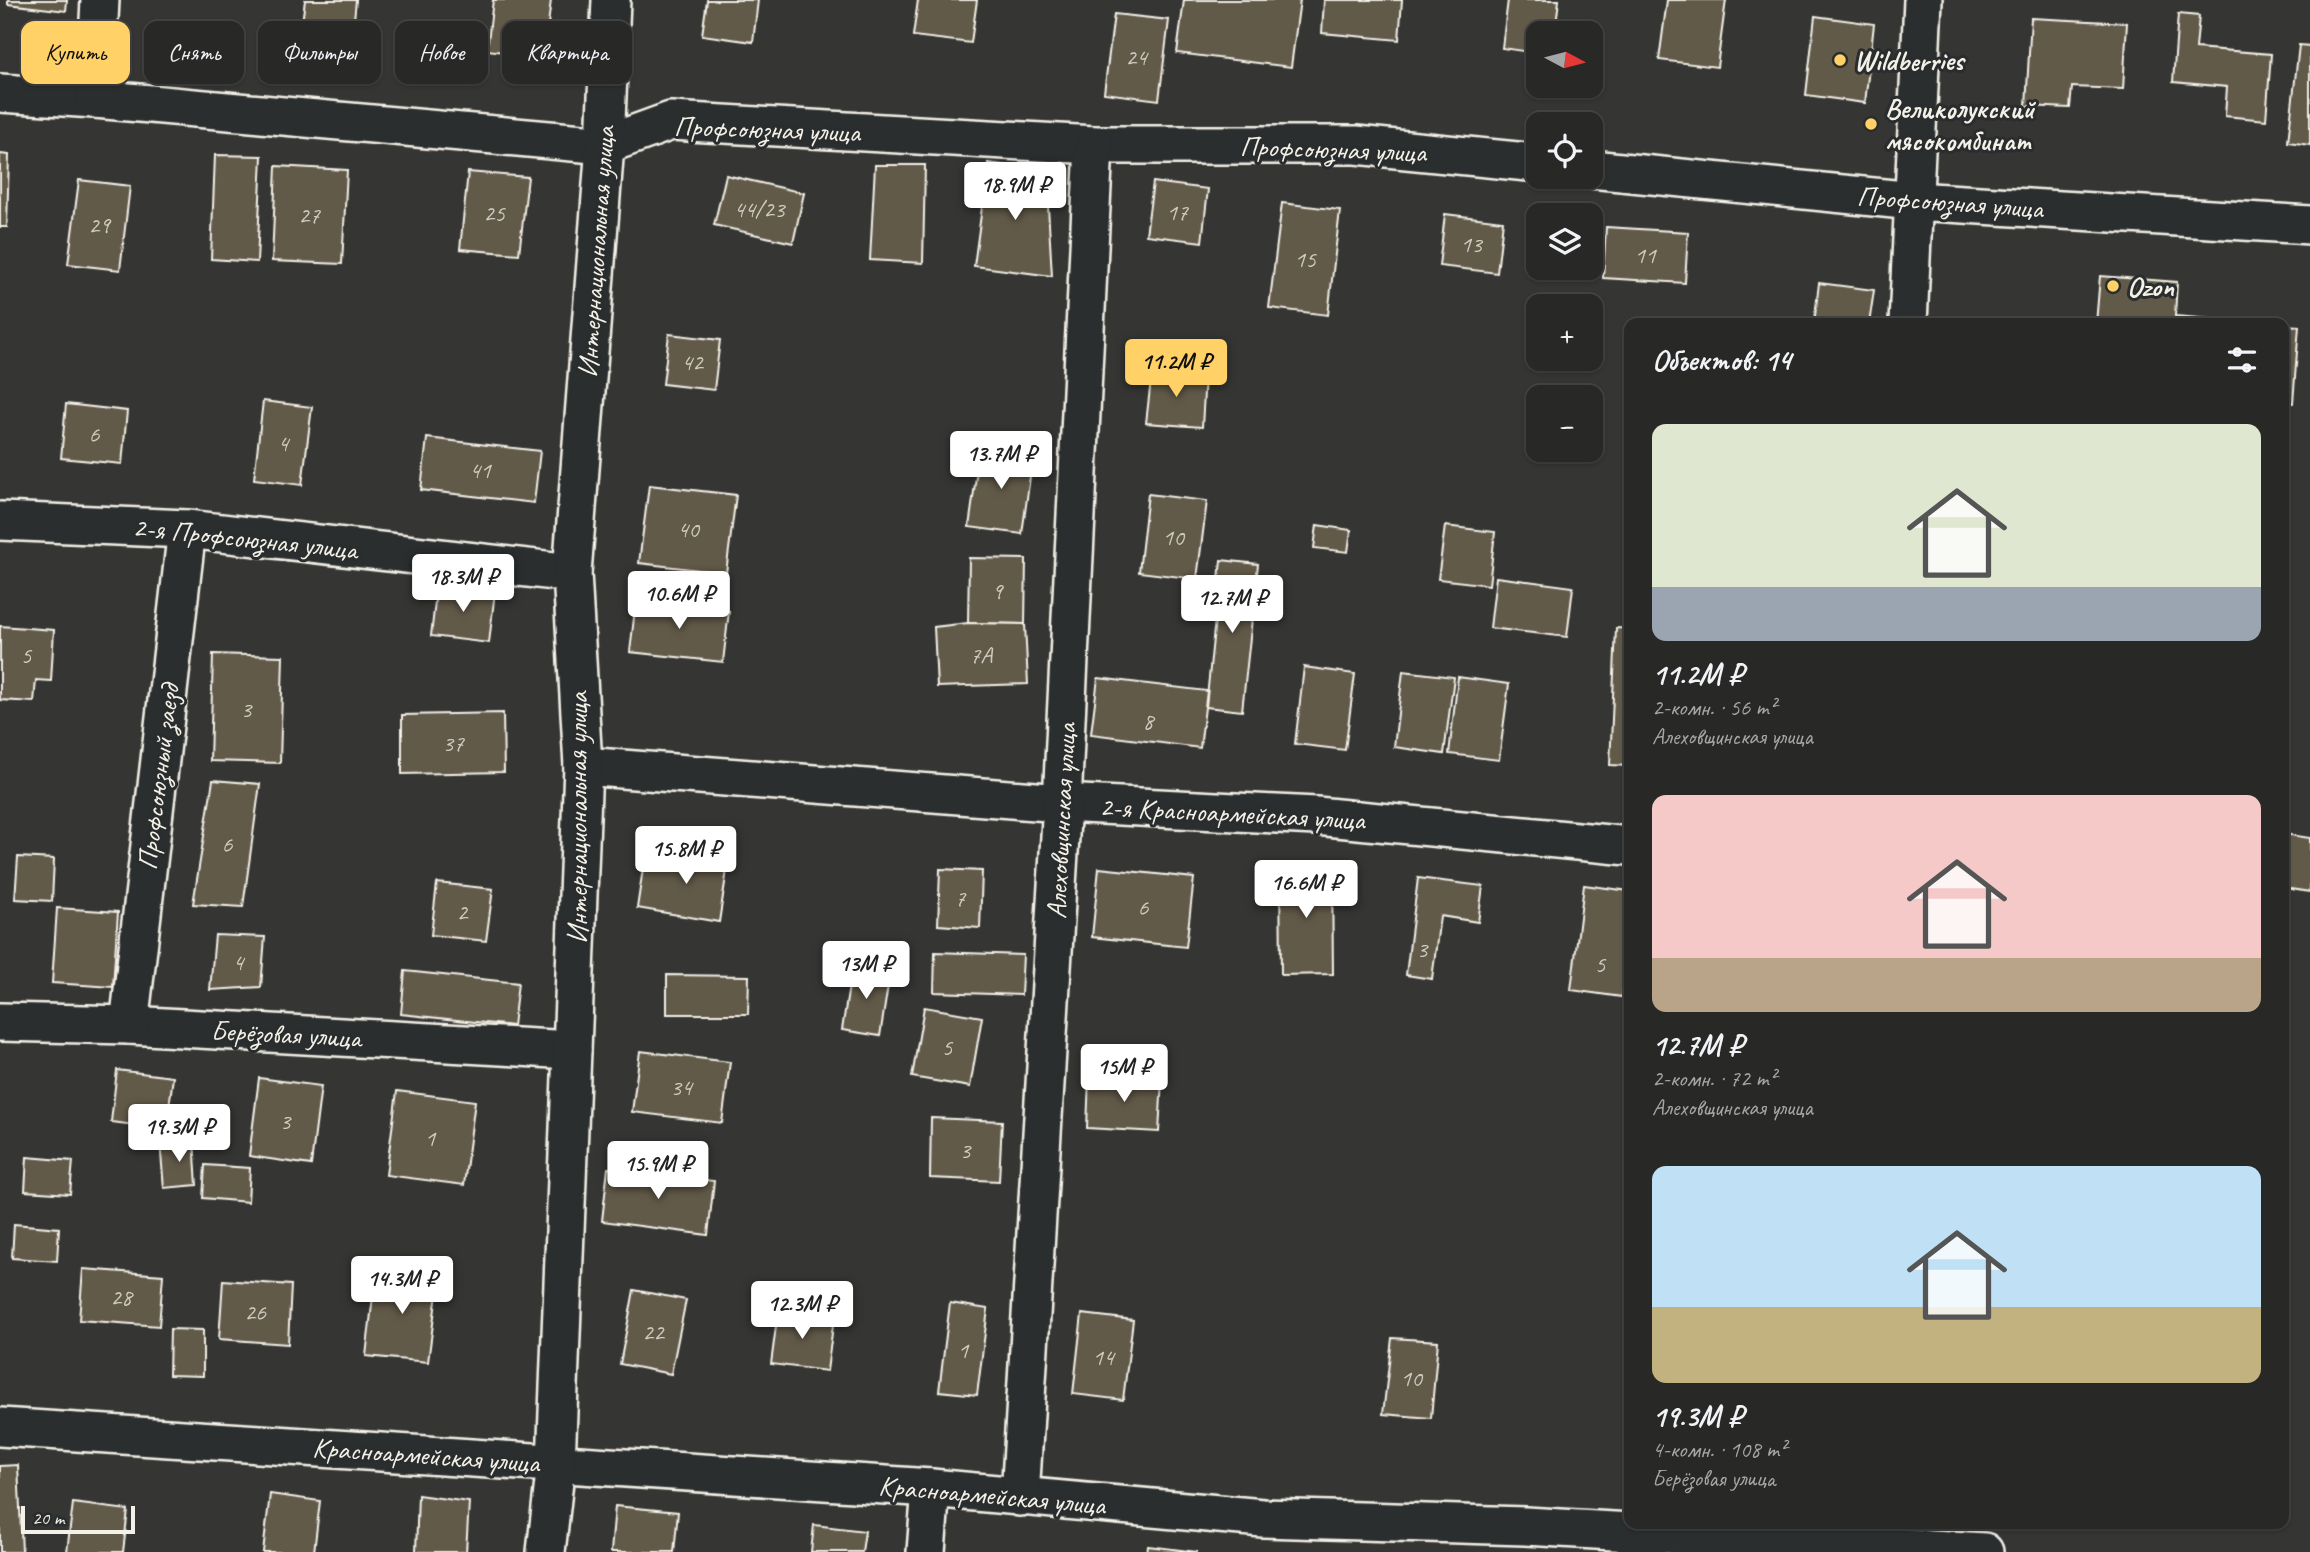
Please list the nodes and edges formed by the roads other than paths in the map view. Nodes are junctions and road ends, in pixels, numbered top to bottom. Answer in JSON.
{"nodes":[{"id":1,"x":100,"y":0,"type":"edge"},
{"id":2,"x":611,"y":0,"type":"edge"},
{"id":3,"x":1923,"y":0,"type":"edge"},
{"id":4,"x":0,"y":93,"type":"edge"},
{"id":5,"x":95,"y":99,"type":"junction"},
{"id":6,"x":605,"y":145,"type":"junction"},
{"id":7,"x":1094,"y":145,"type":"junction"},
{"id":8,"x":1526,"y":162,"type":"edge"},
{"id":9,"x":1603,"y":170,"type":"edge"},
{"id":10,"x":1914,"y":201,"type":"junction"},
{"id":11,"x":2310,"y":225,"type":"edge"},
{"id":12,"x":1908,"y":318,"type":"edge"},
{"id":13,"x":0,"y":520,"type":"edge"},
{"id":14,"x":187,"y":529,"type":"junction"},
{"id":15,"x":572,"y":573,"type":"junction"},
{"id":16,"x":583,"y":766,"type":"junction"},
{"id":17,"x":1062,"y":803,"type":"junction"},
{"id":18,"x":1624,"y":846,"type":"edge"},
{"id":19,"x":0,"y":1022,"type":"edge"},
{"id":20,"x":129,"y":1025,"type":"junction"},
{"id":21,"x":572,"y":1050,"type":"junction"},
{"id":22,"x":0,"y":1427,"type":"edge"},
{"id":23,"x":556,"y":1464,"type":"junction"},
{"id":24,"x":931,"y":1488,"type":"junction"},
{"id":25,"x":1020,"y":1497,"type":"junction"},
{"id":26,"x":1523,"y":1539,"type":"edge"},
{"id":27,"x":1901,"y":1541,"type":"edge"},
{"id":28,"x":546,"y":1552,"type":"edge"},
{"id":29,"x":926,"y":1552,"type":"edge"},
{"id":30,"x":1984,"y":1552,"type":"edge"}],
"edges":[{"from":1,"to":5,"type":"street"},
{"from":2,"to":6,"type":"street","name":"Интернациональная улица"},
{"from":3,"to":10,"type":"street"},
{"from":4,"to":5,"type":"street","name":"Профсоюзная улица"},
{"from":5,"to":6,"type":"street","name":"Профсоюзная улица"},
{"from":6,"to":7,"type":"street","name":"Профсоюзная улица"},
{"from":6,"to":15,"type":"street","name":"Интернациональная улица"},
{"from":7,"to":8,"type":"street","name":"Профсоюзная улица"},
{"from":7,"to":17,"type":"street","name":"Алеховщинская улица"},
{"from":9,"to":10,"type":"street","name":"Профсоюзная улица"},
{"from":10,"to":11,"type":"street","name":"Профсоюзная улица"},
{"from":10,"to":12,"type":"street"},
{"from":13,"to":14,"type":"street","name":"2-я Профсоюзная улица"},
{"from":14,"to":15,"type":"street","name":"2-я Профсоюзная улица"},
{"from":14,"to":20,"type":"street","name":"Профсоюзный заезд"},
{"from":15,"to":16,"type":"street","name":"Интернациональная улица"},
{"from":16,"to":17,"type":"street","name":"2-я Красноармейская улица"},
{"from":16,"to":21,"type":"street","name":"Интернациональная улица"},
{"from":17,"to":18,"type":"street","name":"2-я Красноармейская улица"},
{"from":17,"to":25,"type":"street","name":"Алеховщинская улица"},
{"from":19,"to":20,"type":"street","name":"Берёзовая улица"},
{"from":20,"to":21,"type":"street","name":"Берёзовая улица"},
{"from":21,"to":23,"type":"street","name":"Интернациональная улица"},
{"from":22,"to":23,"type":"street","name":"Красноармейская улица"},
{"from":23,"to":24,"type":"street","name":"Красноармейская улица"},
{"from":23,"to":28,"type":"street","name":"Интернациональная улица"},
{"from":24,"to":25,"type":"street","name":"Красноармейская улица"},
{"from":24,"to":29,"type":"street"},
{"from":25,"to":26,"type":"street","name":"Красноармейская улица"},
{"from":26,"to":27,"type":"street","name":"Красноармейская улица"},
{"from":27,"to":30,"type":"street","name":"Красноармейская улица"}]}
